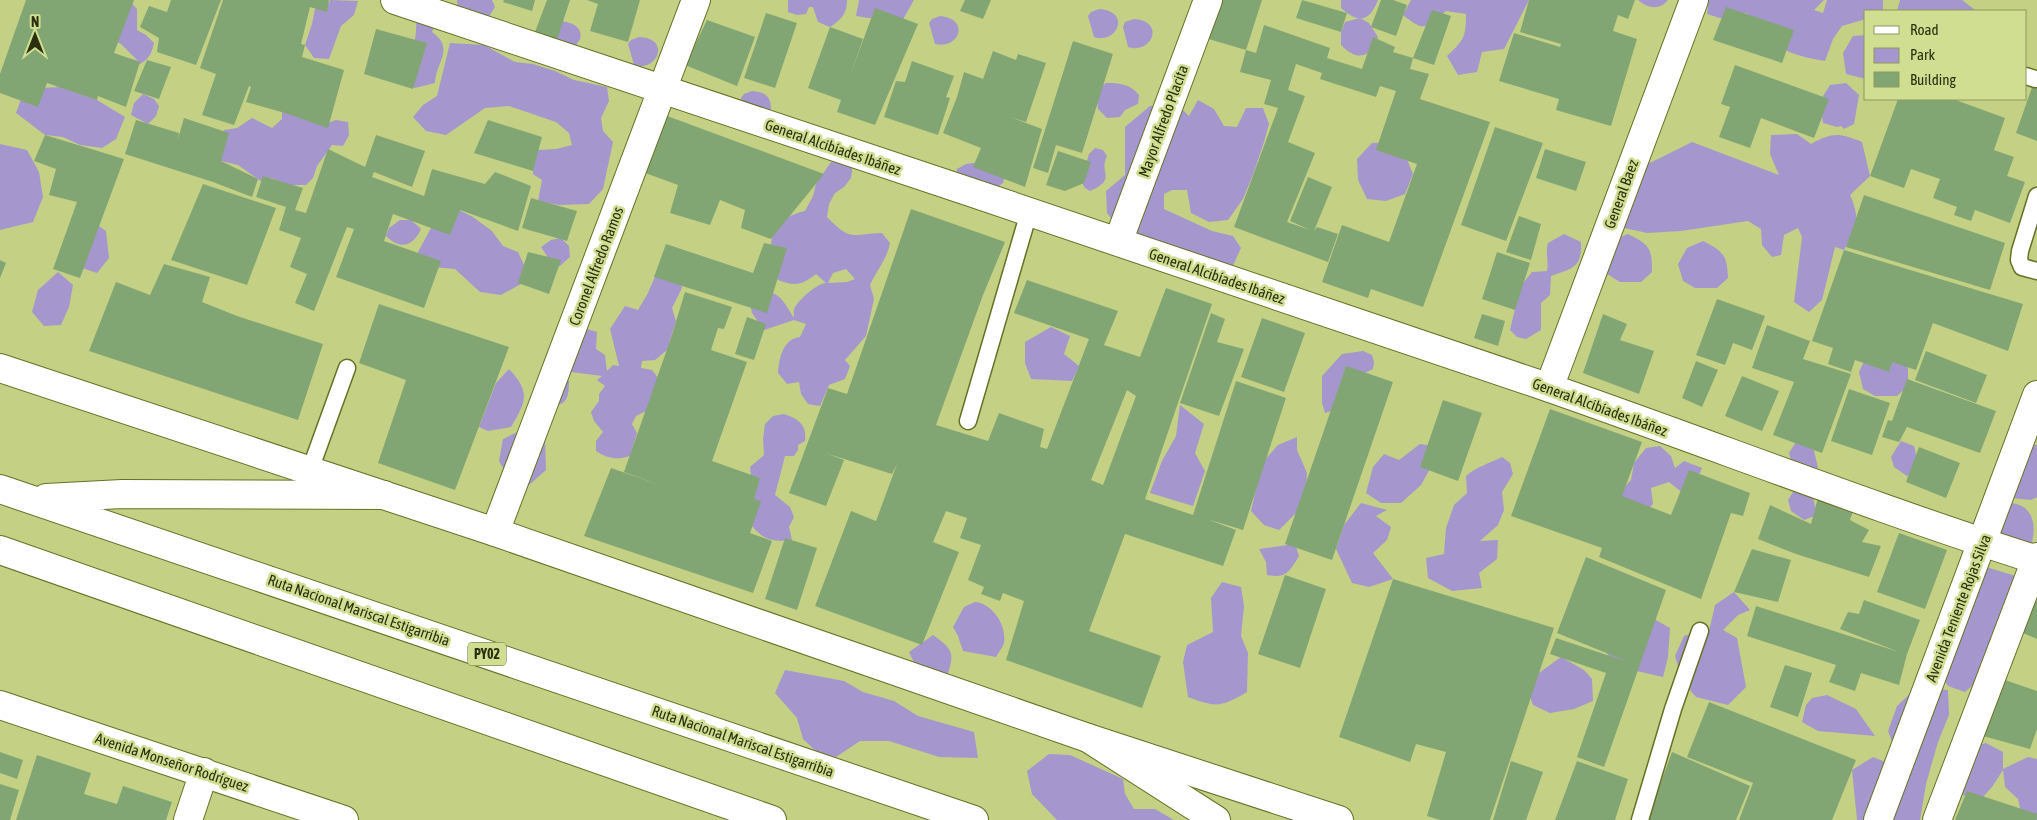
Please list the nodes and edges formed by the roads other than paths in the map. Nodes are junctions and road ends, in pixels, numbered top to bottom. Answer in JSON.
{"nodes":[{"id":1,"x":395,"y":0,"type":"edge"},
{"id":2,"x":696,"y":0,"type":"edge"},
{"id":3,"x":1208,"y":0,"type":"edge"},
{"id":4,"x":1694,"y":0,"type":"edge"},
{"id":5,"x":663,"y":89,"type":"junction"},
{"id":6,"x":2037,"y":196,"type":"edge"},
{"id":7,"x":1029,"y":212,"type":"junction"},
{"id":8,"x":1118,"y":242,"type":"junction"},
{"id":9,"x":2037,"y":271,"type":"edge"},
{"id":10,"x":0,"y":368,"type":"edge"},
{"id":11,"x":347,"y":368,"type":"dead end"},
{"id":12,"x":1549,"y":388,"type":"junction"},
{"id":13,"x":2037,"y":395,"type":"edge"},
{"id":14,"x":968,"y":421,"type":"dead end"},
{"id":15,"x":310,"y":470,"type":"junction"},
{"id":16,"x":0,"y":489,"type":"edge"},
{"id":17,"x":384,"y":495,"type":"junction"},
{"id":18,"x":31,"y":499,"type":"junction"},
{"id":19,"x":496,"y":532,"type":"junction"},
{"id":20,"x":1983,"y":543,"type":"junction"},
{"id":21,"x":0,"y":550,"type":"edge"},
{"id":22,"x":2037,"y":559,"type":"edge"},
{"id":23,"x":1700,"y":631,"type":"dead end"},
{"id":24,"x":0,"y":706,"type":"edge"},
{"id":25,"x":1088,"y":738,"type":"junction"},
{"id":26,"x":204,"y":772,"type":"junction"},
{"id":27,"x":188,"y":820,"type":"edge"},
{"id":28,"x":344,"y":820,"type":"edge"},
{"id":29,"x":772,"y":820,"type":"edge"},
{"id":30,"x":974,"y":820,"type":"edge"},
{"id":31,"x":1216,"y":820,"type":"edge"},
{"id":32,"x":1339,"y":820,"type":"edge"},
{"id":33,"x":1640,"y":820,"type":"edge"},
{"id":34,"x":1878,"y":820,"type":"edge"},
{"id":35,"x":1937,"y":820,"type":"edge"}],
"edges":[{"from":1,"to":5,"type":"main road","name":"General Alcibíades Ibáñez"},
{"from":2,"to":5,"type":"main road","name":"Coronel Alfredo Ramos"},
{"from":3,"to":8,"type":"main road","name":"Mayor Alfredo Placita"},
{"from":4,"to":12,"type":"main road","name":"General Baez"},
{"from":5,"to":7,"type":"main road","name":"General Alcibíades Ibáñez"},
{"from":5,"to":19,"type":"main road","name":"Coronel Alfredo Ramos"},
{"from":6,"to":9,"type":"lane"},
{"from":7,"to":8,"type":"main road","name":"General Alcibíades Ibáñez"},
{"from":7,"to":14,"type":"lane"},
{"from":8,"to":12,"type":"main road","name":"General Alcibíades Ibáñez"},
{"from":10,"to":15,"type":"main road"},
{"from":11,"to":15,"type":"lane"},
{"from":12,"to":20,"type":"main road","name":"General Alcibíades Ibáñez"},
{"from":13,"to":20,"type":"main road","name":"Avenida Teniente Rojas Silva"},
{"from":15,"to":17,"type":"main road"},
{"from":16,"to":18,"type":"main road","name":"Ruta Nacional Mariscal Estigarribia","number":"PY02"},
{"from":17,"to":18,"type":"main road"},
{"from":17,"to":19,"type":"main road"},
{"from":18,"to":30,"type":"main road","name":"Ruta Nacional Mariscal Estigarribia","number":"PY02"},
{"from":19,"to":25,"type":"main road"},
{"from":20,"to":22,"type":"main road","name":"General Alcibíades Ibáñez"},
{"from":20,"to":34,"type":"main road","name":"Avenida Teniente Rojas Silva"},
{"from":21,"to":29,"type":"main road"},
{"from":22,"to":35,"type":"main road"},
{"from":23,"to":33,"type":"lane"},
{"from":24,"to":26,"type":"main road","name":"Avenida Monseñor Rodríguez"},
{"from":25,"to":31,"type":"main road"},
{"from":25,"to":32,"type":"main road"},
{"from":26,"to":27,"type":"main road"},
{"from":26,"to":28,"type":"main road","name":"Avenida Monseñor Rodríguez"}]}
